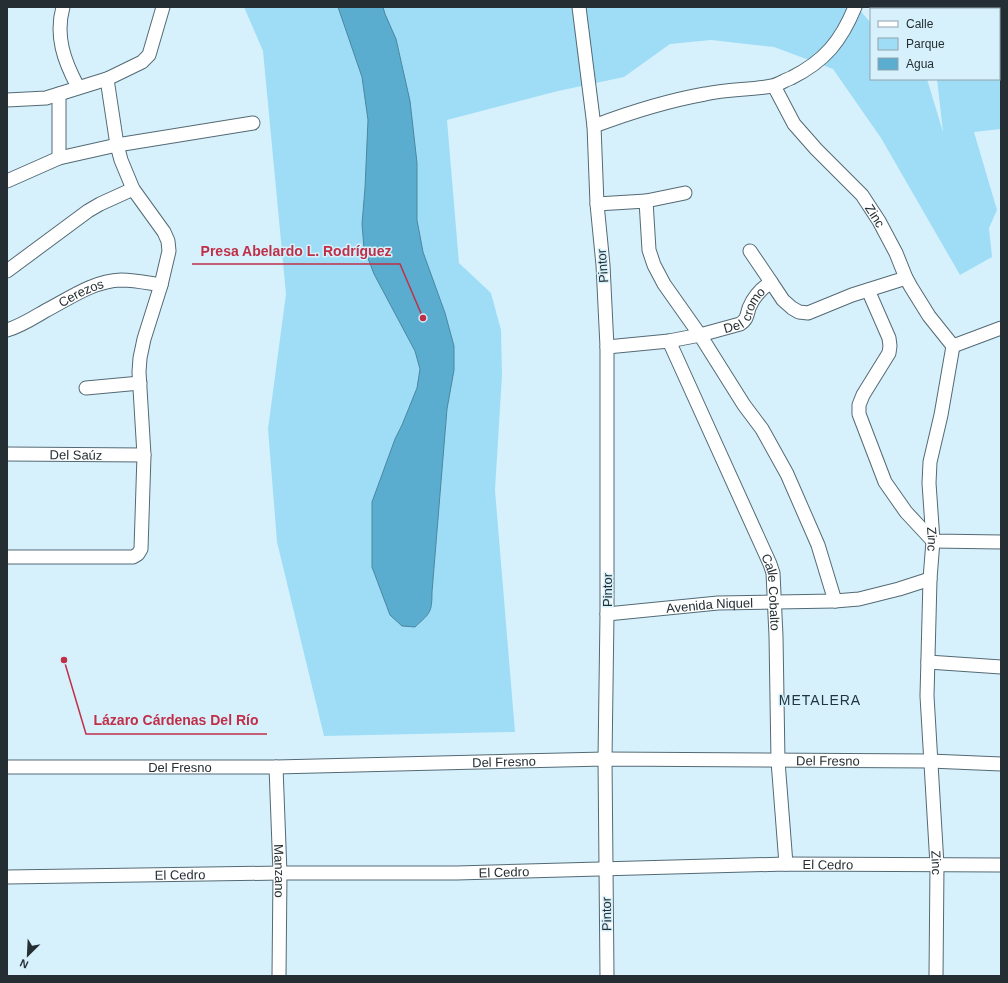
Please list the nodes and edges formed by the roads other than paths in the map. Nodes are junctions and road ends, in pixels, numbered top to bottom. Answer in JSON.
{"nodes":[{"id":1,"x":63,"y":7,"type":"edge"},
{"id":2,"x":163,"y":7,"type":"edge"},
{"id":3,"x":579,"y":7,"type":"edge"},
{"id":4,"x":854,"y":7,"type":"edge"},
{"id":5,"x":107,"y":79,"type":"junction"},
{"id":6,"x":774,"y":86,"type":"junction"},
{"id":7,"x":78,"y":87,"type":"junction"},
{"id":8,"x":59,"y":94,"type":"junction"},
{"id":9,"x":7,"y":100,"type":"edge"},
{"id":10,"x":253,"y":123,"type":"dead end"},
{"id":11,"x":594,"y":126,"type":"junction"},
{"id":12,"x":117,"y":145,"type":"junction"},
{"id":13,"x":59,"y":158,"type":"junction"},
{"id":14,"x":7,"y":181,"type":"edge"},
{"id":15,"x":133,"y":189,"type":"junction"},
{"id":16,"x":685,"y":193,"type":"dead end"},
{"id":17,"x":646,"y":201,"type":"junction"},
{"id":18,"x":597,"y":204,"type":"junction"},
{"id":19,"x":750,"y":251,"type":"dead end"},
{"id":20,"x":7,"y":271,"type":"edge"},
{"id":21,"x":906,"y":278,"type":"junction"},
{"id":22,"x":771,"y":282,"type":"junction"},
{"id":23,"x":161,"y":285,"type":"junction"},
{"id":24,"x":868,"y":290,"type":"junction"},
{"id":25,"x":1001,"y":328,"type":"edge"},
{"id":26,"x":7,"y":330,"type":"edge"},
{"id":27,"x":700,"y":335,"type":"junction"},
{"id":28,"x":669,"y":341,"type":"junction"},
{"id":29,"x":953,"y":346,"type":"junction"},
{"id":30,"x":607,"y":347,"type":"junction"},
{"id":31,"x":140,"y":383,"type":"junction"},
{"id":32,"x":86,"y":388,"type":"dead end"},
{"id":33,"x":7,"y":454,"type":"edge"},
{"id":34,"x":144,"y":455,"type":"junction"},
{"id":35,"x":934,"y":541,"type":"junction"},
{"id":36,"x":1001,"y":542,"type":"edge"},
{"id":37,"x":7,"y":557,"type":"edge"},
{"id":38,"x":930,"y":579,"type":"junction"},
{"id":39,"x":775,"y":601,"type":"junction"},
{"id":40,"x":835,"y":601,"type":"junction"},
{"id":41,"x":607,"y":614,"type":"junction"},
{"id":42,"x":928,"y":662,"type":"junction"},
{"id":43,"x":1001,"y":667,"type":"edge"},
{"id":44,"x":605,"y":759,"type":"junction"},
{"id":45,"x":778,"y":760,"type":"junction"},
{"id":46,"x":930,"y":761,"type":"junction"},
{"id":47,"x":1001,"y":764,"type":"edge"},
{"id":48,"x":7,"y":767,"type":"edge"},
{"id":49,"x":276,"y":767,"type":"junction"},
{"id":50,"x":786,"y":864,"type":"junction"},
{"id":51,"x":937,"y":865,"type":"junction"},
{"id":52,"x":1001,"y":865,"type":"edge"},
{"id":53,"x":605,"y":869,"type":"junction"},
{"id":54,"x":280,"y":874,"type":"junction"},
{"id":55,"x":7,"y":878,"type":"edge"},
{"id":56,"x":279,"y":976,"type":"edge"},
{"id":57,"x":607,"y":976,"type":"edge"},
{"id":58,"x":936,"y":976,"type":"edge"}],
"edges":[{"from":1,"to":7,"type":"street"},
{"from":2,"to":5,"type":"street"},
{"from":3,"to":11,"type":"street","name":"Pintor"},
{"from":4,"to":6,"type":"street"},
{"from":5,"to":7,"type":"street"},
{"from":5,"to":12,"type":"street"},
{"from":6,"to":11,"type":"street"},
{"from":6,"to":21,"type":"street","name":"Zinc"},
{"from":7,"to":8,"type":"street"},
{"from":8,"to":9,"type":"street"},
{"from":8,"to":13,"type":"street"},
{"from":10,"to":12,"type":"street"},
{"from":11,"to":18,"type":"street","name":"Pintor"},
{"from":12,"to":13,"type":"street"},
{"from":12,"to":15,"type":"street"},
{"from":13,"to":14,"type":"street"},
{"from":15,"to":20,"type":"street"},
{"from":15,"to":23,"type":"street"},
{"from":16,"to":17,"type":"street"},
{"from":17,"to":18,"type":"street"},
{"from":17,"to":27,"type":"street"},
{"from":18,"to":30,"type":"street","name":"Pintor"},
{"from":19,"to":22,"type":"street"},
{"from":21,"to":24,"type":"street","name":"Del cromo"},
{"from":21,"to":29,"type":"street","name":"Zinc"},
{"from":22,"to":24,"type":"street","name":"Del cromo"},
{"from":22,"to":27,"type":"street","name":"Del cromo"},
{"from":23,"to":26,"type":"street","name":"Cerezos"},
{"from":23,"to":31,"type":"street"},
{"from":24,"to":35,"type":"street"},
{"from":25,"to":29,"type":"street"},
{"from":27,"to":28,"type":"street","name":"Del cromo"},
{"from":27,"to":40,"type":"street"},
{"from":28,"to":30,"type":"street","name":"Del cromo"},
{"from":28,"to":39,"type":"street","name":"Calle Cobalto"},
{"from":29,"to":35,"type":"street","name":"Zinc"},
{"from":30,"to":41,"type":"street","name":"Pintor"},
{"from":31,"to":32,"type":"street"},
{"from":31,"to":34,"type":"street"},
{"from":33,"to":34,"type":"street","name":"Del Saúz"},
{"from":34,"to":37,"type":"street"},
{"from":35,"to":36,"type":"street"},
{"from":35,"to":38,"type":"street","name":"Zinc"},
{"from":38,"to":40,"type":"street","name":"Avenida Niquel"},
{"from":38,"to":42,"type":"street","name":"Zinc"},
{"from":39,"to":40,"type":"street","name":"Avenida Niquel"},
{"from":39,"to":41,"type":"street","name":"Avenida Niquel"},
{"from":39,"to":45,"type":"street","name":"Calle Cobalto"},
{"from":41,"to":44,"type":"street","name":"Pintor"},
{"from":42,"to":43,"type":"street"},
{"from":42,"to":46,"type":"street","name":"Zinc"},
{"from":44,"to":45,"type":"street","name":"Del Fresno"},
{"from":44,"to":49,"type":"street","name":"Del Fresno"},
{"from":44,"to":53,"type":"street","name":"Pintor"},
{"from":45,"to":46,"type":"street","name":"Del Fresno"},
{"from":45,"to":50,"type":"street","name":"Calle Cobalto"},
{"from":46,"to":47,"type":"street","name":"Del Fresno"},
{"from":46,"to":51,"type":"street","name":"Zinc"},
{"from":48,"to":49,"type":"street","name":"Del Fresno"},
{"from":49,"to":54,"type":"street","name":"Manzano"},
{"from":50,"to":51,"type":"street","name":"El Cedro"},
{"from":50,"to":53,"type":"street","name":"El Cedro"},
{"from":51,"to":52,"type":"street","name":"El Cedro"},
{"from":51,"to":58,"type":"street","name":"Zinc"},
{"from":53,"to":54,"type":"street","name":"El Cedro"},
{"from":53,"to":57,"type":"street","name":"Pintor"},
{"from":54,"to":55,"type":"street","name":"El Cedro"},
{"from":54,"to":56,"type":"street","name":"Manzano"}]}
